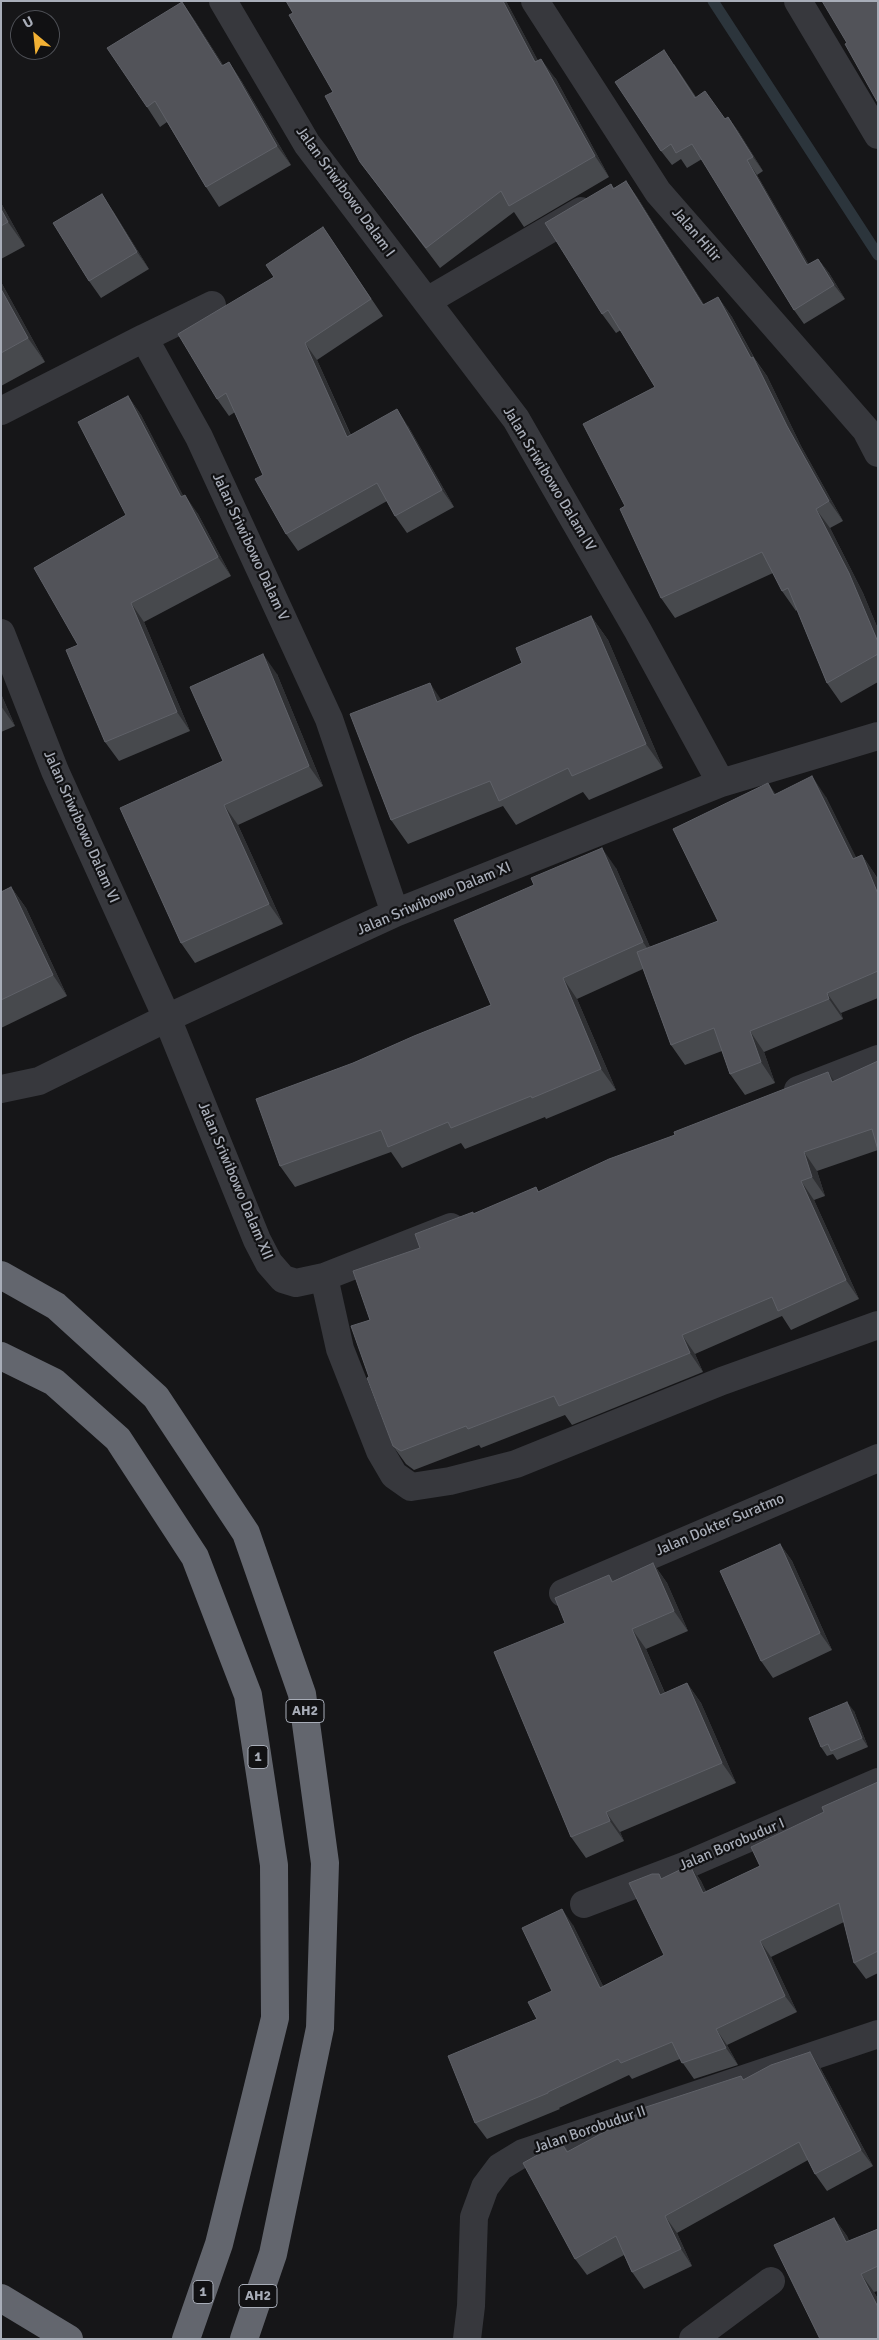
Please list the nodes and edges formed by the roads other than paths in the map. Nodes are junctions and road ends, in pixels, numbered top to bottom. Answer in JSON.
{"nodes":[{"id":1,"x":223,"y":1,"type":"edge"},
{"id":2,"x":535,"y":1,"type":"edge"},
{"id":3,"x":798,"y":1,"type":"edge"},
{"id":4,"x":878,"y":136,"type":"edge"},
{"id":5,"x":603,"y":198,"type":"edge"},
{"id":6,"x":426,"y":301,"type":"junction"},
{"id":7,"x":212,"y":305,"type":"dead end"},
{"id":8,"x":144,"y":338,"type":"junction"},
{"id":9,"x":1,"y":411,"type":"edge"},
{"id":10,"x":874,"y":435,"type":"edge"},
{"id":11,"x":1,"y":633,"type":"edge"},
{"id":12,"x":878,"y":736,"type":"edge"},
{"id":13,"x":721,"y":783,"type":"junction"},
{"id":14,"x":395,"y":913,"type":"junction"},
{"id":15,"x":167,"y":1018,"type":"junction"},
{"id":16,"x":878,"y":1059,"type":"edge"},
{"id":17,"x":1,"y":1089,"type":"edge"},
{"id":18,"x":776,"y":1099,"type":"edge"},
{"id":19,"x":472,"y":1218,"type":"edge"},
{"id":20,"x":1,"y":1275,"type":"edge"},
{"id":21,"x":324,"y":1277,"type":"junction"},
{"id":22,"x":878,"y":1325,"type":"edge"},
{"id":23,"x":1,"y":1356,"type":"edge"},
{"id":24,"x":878,"y":1458,"type":"edge"},
{"id":25,"x":563,"y":1593,"type":"edge"},
{"id":26,"x":878,"y":1782,"type":"edge"},
{"id":27,"x":584,"y":1904,"type":"dead end"},
{"id":28,"x":878,"y":2034,"type":"edge"},
{"id":29,"x":772,"y":2281,"type":"dead end"},
{"id":30,"x":1,"y":2298,"type":"edge"},
{"id":31,"x":69,"y":2339,"type":"edge"},
{"id":32,"x":186,"y":2339,"type":"edge"},
{"id":33,"x":244,"y":2339,"type":"edge"},
{"id":34,"x":467,"y":2339,"type":"edge"},
{"id":35,"x":693,"y":2339,"type":"edge"}],
"edges":[{"from":1,"to":6,"type":"street","name":"Jalan Sriwibowo Dalam I"},
{"from":2,"to":10,"type":"street","name":"Jalan Hilir"},
{"from":3,"to":4,"type":"street"},
{"from":5,"to":6,"type":"street"},
{"from":6,"to":13,"type":"street","name":"Jalan Sriwibowo Dalam IV"},
{"from":7,"to":8,"type":"street"},
{"from":8,"to":9,"type":"street"},
{"from":8,"to":14,"type":"street","name":"Jalan Sriwibowo Dalam V"},
{"from":11,"to":15,"type":"street","name":"Jalan Sriwibowo Dalam VI"},
{"from":12,"to":13,"type":"street","name":"Jalan Sriwibowo Dalam XI"},
{"from":13,"to":14,"type":"street","name":"Jalan Sriwibowo Dalam XI"},
{"from":14,"to":15,"type":"street","name":"Jalan Sriwibowo Dalam XI"},
{"from":15,"to":17,"type":"street","name":"Jalan Sriwibowo Dalam XI"},
{"from":15,"to":21,"type":"street","name":"Jalan Sriwibowo Dalam XII"},
{"from":16,"to":18,"type":"street"},
{"from":19,"to":21,"type":"street","name":"Jalan Sriwibowo Dalam XII"},
{"from":20,"to":33,"type":"highway","number":"AH2"},
{"from":21,"to":22,"type":"street"},
{"from":23,"to":32,"type":"highway","number":"1"},
{"from":24,"to":25,"type":"street","name":"Jalan Dokter Suratmo"},
{"from":26,"to":27,"type":"street","name":"Jalan Borobudur I"},
{"from":28,"to":34,"type":"street","name":"Jalan Borobudur II"},
{"from":29,"to":35,"type":"street"},
{"from":30,"to":31,"type":"highway"}]}
